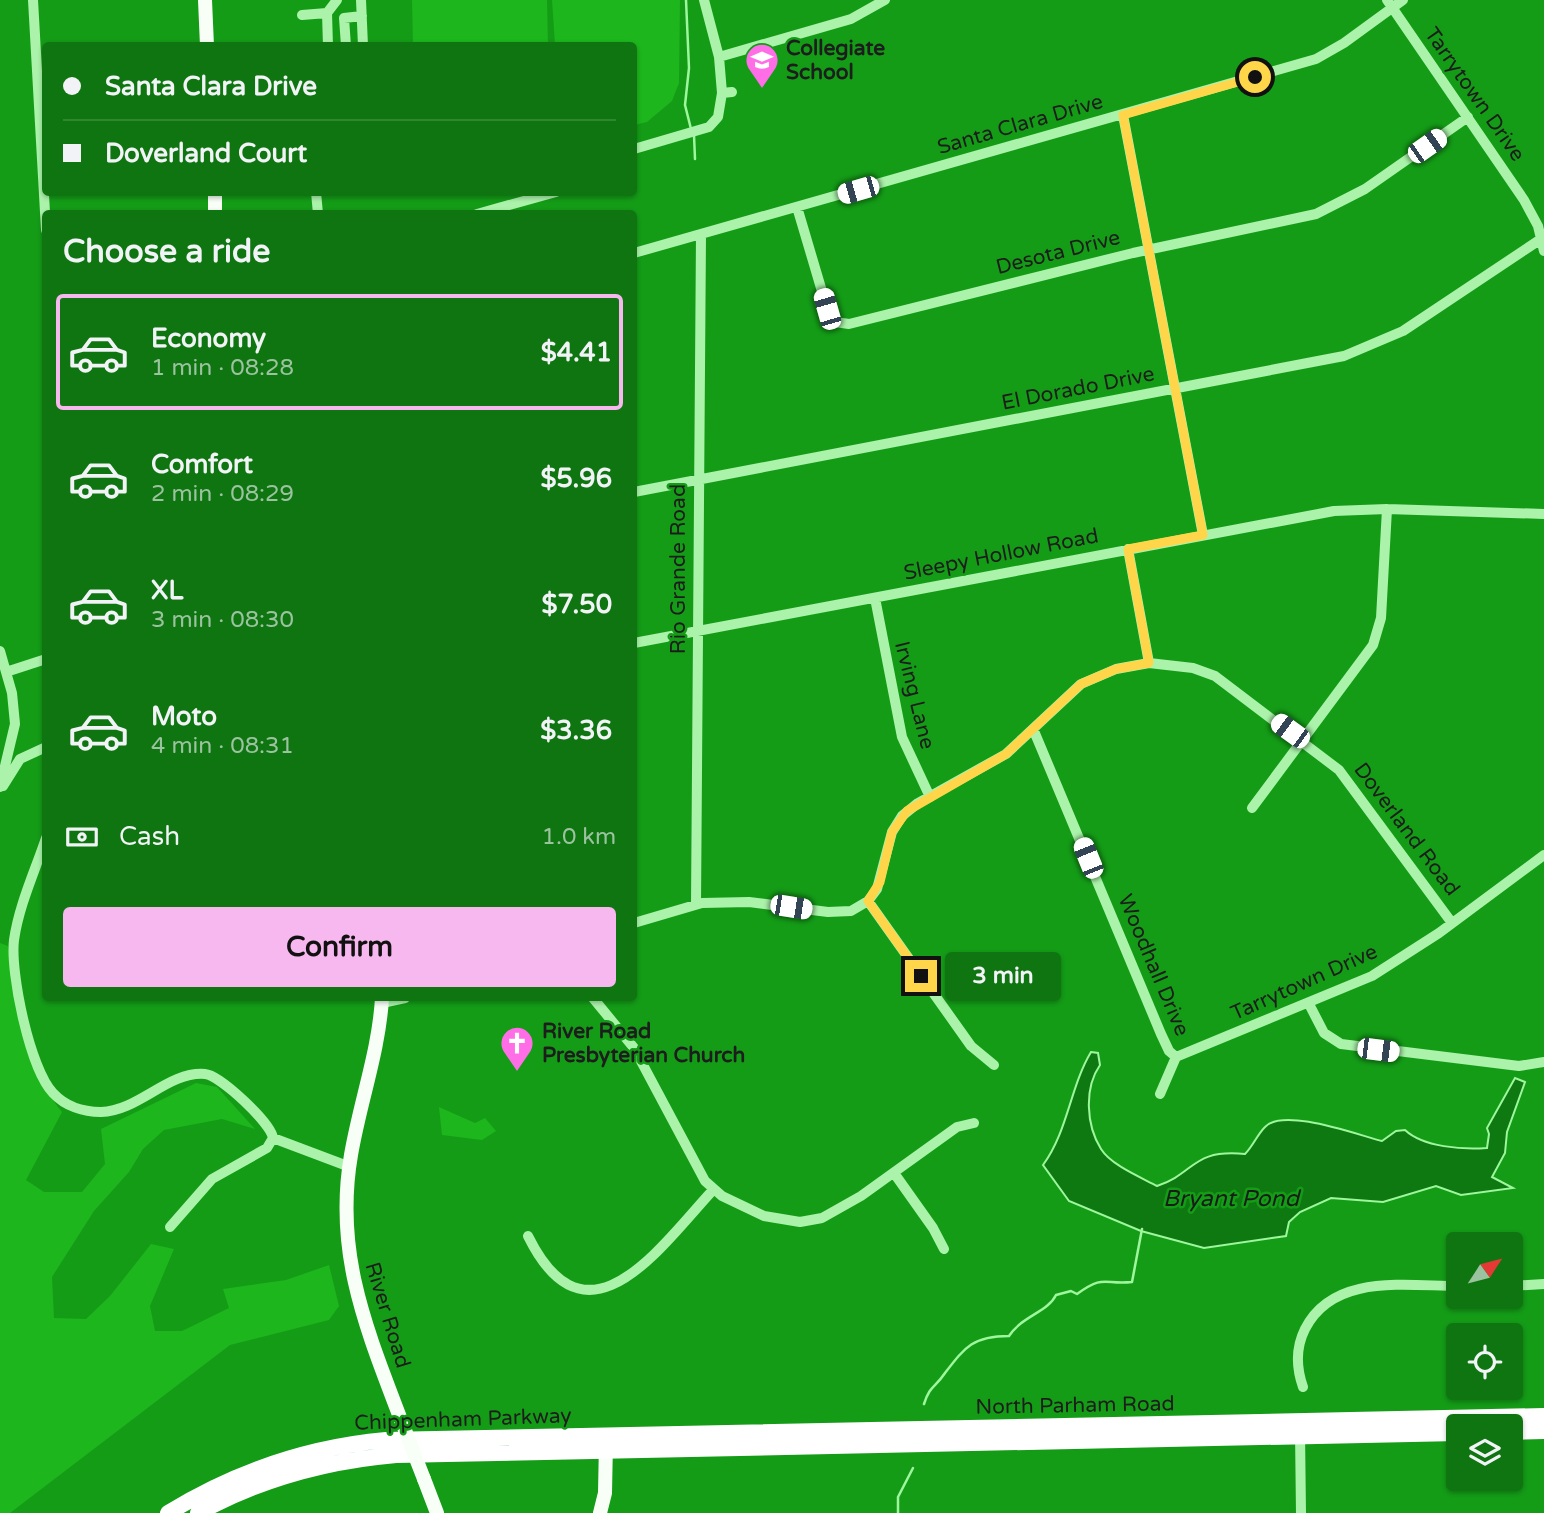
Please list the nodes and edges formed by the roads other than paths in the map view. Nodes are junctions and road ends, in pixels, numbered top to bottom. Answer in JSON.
{"nodes":[{"id":1,"x":33,"y":0,"type":"edge"},
{"id":2,"x":205,"y":0,"type":"edge"},
{"id":3,"x":337,"y":0,"type":"edge"},
{"id":4,"x":361,"y":0,"type":"edge"},
{"id":5,"x":704,"y":0,"type":"edge"},
{"id":6,"x":885,"y":0,"type":"edge"},
{"id":7,"x":1404,"y":0,"type":"edge"},
{"id":8,"x":1390,"y":4,"type":"edge"},
{"id":9,"x":327,"y":13,"type":"junction"},
{"id":10,"x":302,"y":15,"type":"dead end"},
{"id":11,"x":362,"y":16,"type":"junction"},
{"id":12,"x":207,"y":42,"type":"edge"},
{"id":13,"x":328,"y":42,"type":"edge"},
{"id":14,"x":346,"y":42,"type":"edge"},
{"id":15,"x":363,"y":42,"type":"edge"},
{"id":16,"x":719,"y":57,"type":"junction"},
{"id":17,"x":1123,"y":115,"type":"junction"},
{"id":18,"x":1468,"y":117,"type":"junction"},
{"id":19,"x":637,"y":148,"type":"edge"},
{"id":20,"x":42,"y":159,"type":"edge"},
{"id":21,"x":542,"y":196,"type":"edge"},
{"id":22,"x":797,"y":207,"type":"junction"},
{"id":23,"x":491,"y":210,"type":"edge"},
{"id":24,"x":701,"y":235,"type":"junction"},
{"id":25,"x":1543,"y":245,"type":"edge"},
{"id":26,"x":1149,"y":249,"type":"junction"},
{"id":27,"x":637,"y":252,"type":"edge"},
{"id":28,"x":1176,"y":388,"type":"junction"},
{"id":29,"x":698,"y":480,"type":"junction"},
{"id":30,"x":637,"y":491,"type":"edge"},
{"id":31,"x":1387,"y":509,"type":"junction"},
{"id":32,"x":1544,"y":514,"type":"edge"},
{"id":33,"x":1203,"y":535,"type":"junction"},
{"id":34,"x":1128,"y":549,"type":"junction"},
{"id":35,"x":874,"y":598,"type":"junction"},
{"id":36,"x":697,"y":631,"type":"junction"},
{"id":37,"x":637,"y":642,"type":"edge"},
{"id":38,"x":0,"y":650,"type":"edge"},
{"id":39,"x":42,"y":660,"type":"edge"},
{"id":40,"x":1149,"y":663,"type":"junction"},
{"id":41,"x":6,"y":672,"type":"junction"},
{"id":42,"x":1034,"y":730,"type":"junction"},
{"id":43,"x":1304,"y":741,"type":"junction"},
{"id":44,"x":42,"y":749,"type":"edge"},
{"id":45,"x":0,"y":789,"type":"edge"},
{"id":46,"x":930,"y":797,"type":"junction"},
{"id":47,"x":1252,"y":808,"type":"dead end"},
{"id":48,"x":42,"y":850,"type":"edge"},
{"id":49,"x":1544,"y":855,"type":"edge"},
{"id":50,"x":868,"y":901,"type":"junction"},
{"id":51,"x":696,"y":904,"type":"junction"},
{"id":52,"x":637,"y":922,"type":"edge"},
{"id":53,"x":1452,"y":923,"type":"junction"},
{"id":54,"x":382,"y":1001,"type":"edge"},
{"id":55,"x":595,"y":1001,"type":"edge"},
{"id":56,"x":1309,"y":1004,"type":"junction"},
{"id":57,"x":1176,"y":1057,"type":"junction"},
{"id":58,"x":1544,"y":1062,"type":"edge"},
{"id":59,"x":994,"y":1065,"type":"dead end"},
{"id":60,"x":1160,"y":1094,"type":"dead end"},
{"id":61,"x":974,"y":1123,"type":"dead end"},
{"id":62,"x":273,"y":1138,"type":"junction"},
{"id":63,"x":349,"y":1167,"type":"junction"},
{"id":64,"x":894,"y":1173,"type":"junction"},
{"id":65,"x":713,"y":1190,"type":"junction"},
{"id":66,"x":170,"y":1227,"type":"dead end"},
{"id":67,"x":528,"y":1236,"type":"dead end"},
{"id":68,"x":944,"y":1249,"type":"dead end"},
{"id":69,"x":1544,"y":1284,"type":"edge"},
{"id":70,"x":1523,"y":1285,"type":"edge"},
{"id":71,"x":1446,"y":1286,"type":"edge"},
{"id":72,"x":1303,"y":1387,"type":"dead end"},
{"id":73,"x":1544,"y":1416,"type":"edge"},
{"id":74,"x":1300,"y":1429,"type":"junction"},
{"id":75,"x":1544,"y":1431,"type":"edge"},
{"id":76,"x":1523,"y":1432,"type":"edge"},
{"id":77,"x":1446,"y":1433,"type":"edge"},
{"id":78,"x":606,"y":1442,"type":"junction"},
{"id":79,"x":169,"y":1513,"type":"edge"},
{"id":80,"x":198,"y":1513,"type":"edge"},
{"id":81,"x":438,"y":1513,"type":"edge"},
{"id":82,"x":600,"y":1513,"type":"edge"},
{"id":83,"x":1301,"y":1513,"type":"edge"}],
"edges":[{"from":1,"to":20,"type":"street"},
{"from":2,"to":12,"type":"main road"},
{"from":3,"to":9,"type":"street"},
{"from":4,"to":11,"type":"street"},
{"from":5,"to":16,"type":"street"},
{"from":6,"to":16,"type":"street"},
{"from":7,"to":8,"type":"street","name":"Santa Clara Drive"},
{"from":8,"to":17,"type":"street","name":"Santa Clara Drive"},
{"from":8,"to":18,"type":"street","name":"Tarrytown Drive"},
{"from":9,"to":10,"type":"street"},
{"from":9,"to":13,"type":"street"},
{"from":11,"to":14,"type":"street"},
{"from":11,"to":15,"type":"street"},
{"from":16,"to":19,"type":"street"},
{"from":17,"to":22,"type":"street","name":"Santa Clara Drive"},
{"from":17,"to":26,"type":"street"},
{"from":18,"to":25,"type":"street","name":"Tarrytown Drive"},
{"from":18,"to":26,"type":"street","name":"Desota Drive"},
{"from":21,"to":23,"type":"street"},
{"from":22,"to":24,"type":"street","name":"Santa Clara Drive"},
{"from":22,"to":26,"type":"street","name":"Desota Drive"},
{"from":24,"to":27,"type":"street","name":"Santa Clara Drive"},
{"from":24,"to":29,"type":"street","name":"Rio Grande Road"},
{"from":25,"to":28,"type":"street","name":"El Dorado Drive"},
{"from":26,"to":28,"type":"street"},
{"from":28,"to":29,"type":"street","name":"El Dorado Drive"},
{"from":28,"to":33,"type":"street"},
{"from":29,"to":30,"type":"street","name":"El Dorado Drive"},
{"from":29,"to":36,"type":"street","name":"Rio Grande Road"},
{"from":31,"to":32,"type":"street","name":"Sleepy Hollow Road"},
{"from":31,"to":33,"type":"street","name":"Sleepy Hollow Road"},
{"from":31,"to":43,"type":"street"},
{"from":33,"to":34,"type":"street","name":"Sleepy Hollow Road"},
{"from":34,"to":35,"type":"street","name":"Sleepy Hollow Road"},
{"from":34,"to":40,"type":"street"},
{"from":35,"to":36,"type":"street","name":"Sleepy Hollow Road"},
{"from":35,"to":46,"type":"street","name":"Irving Lane"},
{"from":36,"to":37,"type":"street","name":"Sleepy Hollow Road"},
{"from":36,"to":51,"type":"street","name":"Rio Grande Road"},
{"from":38,"to":41,"type":"street"},
{"from":39,"to":41,"type":"street"},
{"from":40,"to":42,"type":"street","name":"Doverland Road"},
{"from":40,"to":43,"type":"street","name":"Doverland Road"},
{"from":41,"to":45,"type":"street"},
{"from":42,"to":46,"type":"street","name":"Doverland Road"},
{"from":42,"to":57,"type":"street","name":"Woodhall Drive"},
{"from":43,"to":47,"type":"street"},
{"from":43,"to":53,"type":"street","name":"Doverland Road"},
{"from":44,"to":45,"type":"street"},
{"from":46,"to":50,"type":"street","name":"Doverland Road"},
{"from":48,"to":62,"type":"street"},
{"from":49,"to":53,"type":"street","name":"Tarrytown Drive"},
{"from":50,"to":51,"type":"street"},
{"from":50,"to":59,"type":"street"},
{"from":51,"to":52,"type":"street"},
{"from":53,"to":56,"type":"street","name":"Tarrytown Drive"},
{"from":54,"to":63,"type":"main road","name":"River Road"},
{"from":55,"to":65,"type":"street"},
{"from":56,"to":57,"type":"street","name":"Tarrytown Drive"},
{"from":56,"to":58,"type":"street"},
{"from":57,"to":60,"type":"street"},
{"from":61,"to":64,"type":"street"},
{"from":62,"to":63,"type":"street"},
{"from":62,"to":66,"type":"street"},
{"from":63,"to":81,"type":"main road","name":"River Road","bridge":true},
{"from":64,"to":65,"type":"street"},
{"from":64,"to":68,"type":"street"},
{"from":65,"to":67,"type":"street"},
{"from":69,"to":70,"type":"street"},
{"from":71,"to":72,"type":"street"},
{"from":73,"to":74,"type":"highway","name":"North Parham Road"},
{"from":74,"to":77,"type":"highway","name":"North Parham Road"},
{"from":74,"to":78,"type":"highway","name":"North Parham Road"},
{"from":74,"to":83,"type":"street"},
{"from":75,"to":76,"type":"highway"},
{"from":78,"to":79,"type":"highway","name":"Chippenham Parkway"},
{"from":78,"to":80,"type":"highway","name":"Chippenham Parkway"},
{"from":78,"to":82,"type":"main road"}]}
